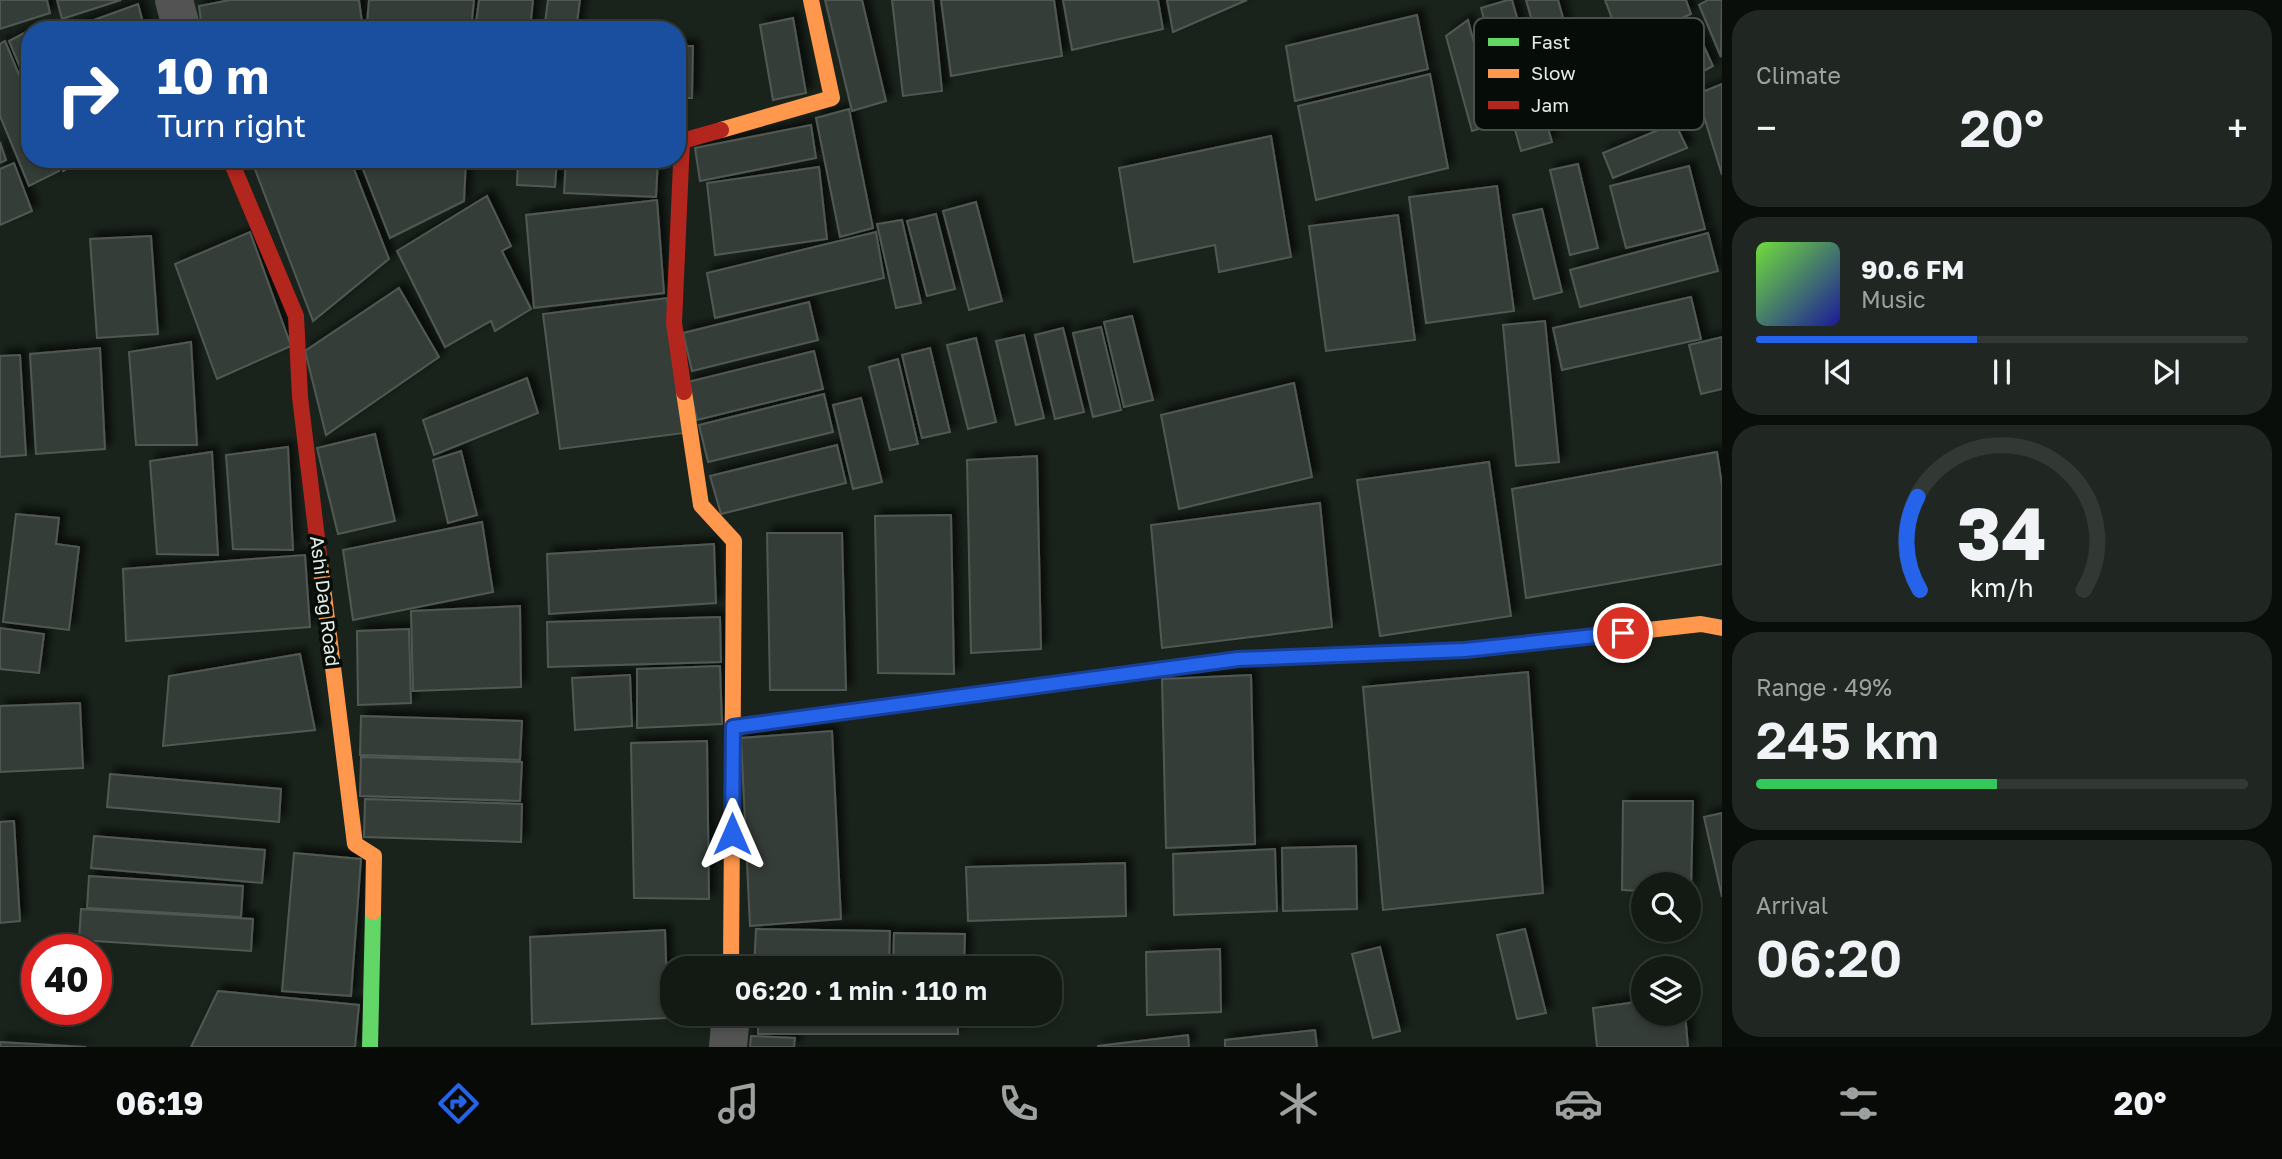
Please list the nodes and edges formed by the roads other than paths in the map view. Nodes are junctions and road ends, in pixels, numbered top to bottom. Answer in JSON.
{"nodes":[{"id":1,"x":174,"y":0,"type":"edge"},
{"id":2,"x":811,"y":0,"type":"edge"},
{"id":3,"x":180,"y":21,"type":"edge"},
{"id":4,"x":686,"y":140,"type":"edge"},
{"id":5,"x":234,"y":168,"type":"edge"},
{"id":6,"x":681,"y":168,"type":"edge"},
{"id":7,"x":1722,"y":628,"type":"edge"},
{"id":8,"x":733,"y":727,"type":"junction"},
{"id":9,"x":731,"y":956,"type":"edge"},
{"id":10,"x":730,"y":1026,"type":"edge"},
{"id":11,"x":370,"y":1047,"type":"edge"},
{"id":12,"x":728,"y":1047,"type":"edge"}],
"edges":[{"from":1,"to":3,"type":"street"},
{"from":2,"to":4,"type":"street"},
{"from":5,"to":11,"type":"street","name":"Ashi Dag Road"},
{"from":6,"to":8,"type":"street"},
{"from":7,"to":8,"type":"street"},
{"from":8,"to":9,"type":"street"},
{"from":10,"to":12,"type":"street"}]}
